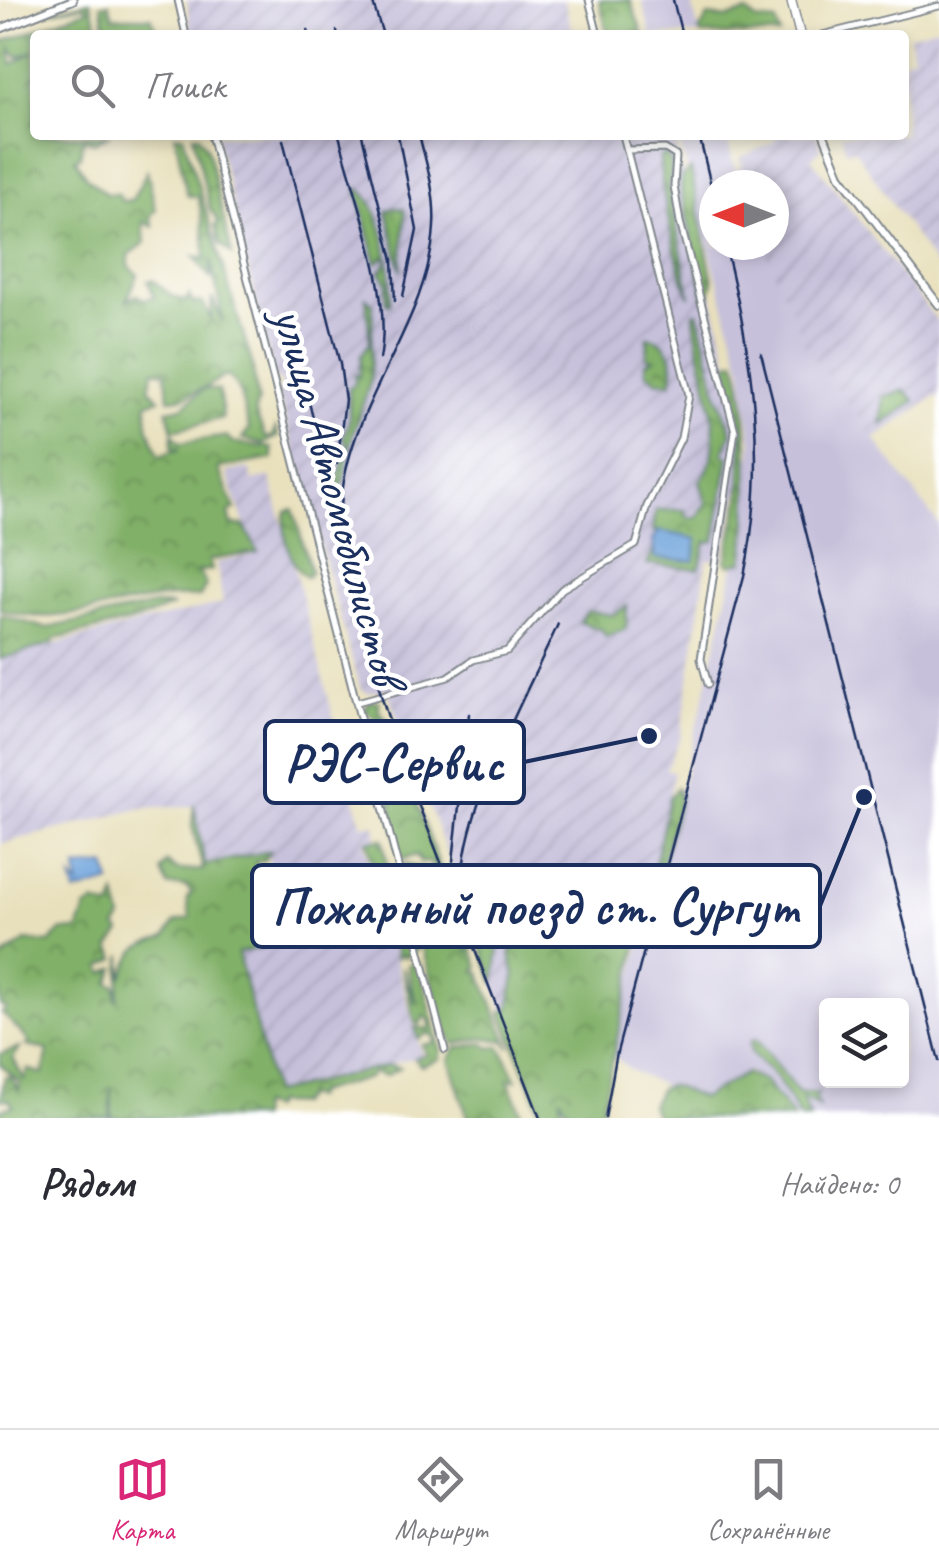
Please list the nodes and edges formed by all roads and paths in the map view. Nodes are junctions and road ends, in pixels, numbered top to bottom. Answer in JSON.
{"nodes":[{"id":1,"x":73,"y":0,"type":"edge"},
{"id":2,"x":178,"y":0,"type":"edge"},
{"id":3,"x":589,"y":0,"type":"edge"},
{"id":4,"x":790,"y":0,"type":"edge"},
{"id":5,"x":939,"y":6,"type":"edge"},
{"id":6,"x":0,"y":29,"type":"edge"},
{"id":7,"x":185,"y":30,"type":"edge"},
{"id":8,"x":597,"y":30,"type":"edge"},
{"id":9,"x":799,"y":30,"type":"edge"},
{"id":10,"x":842,"y":30,"type":"edge"},
{"id":11,"x":212,"y":140,"type":"edge"},
{"id":12,"x":625,"y":140,"type":"edge"},
{"id":13,"x":826,"y":140,"type":"edge"},
{"id":14,"x":628,"y":150,"type":"junction"},
{"id":15,"x":939,"y":304,"type":"edge"},
{"id":16,"x":708,"y":684,"type":"dead end"},
{"id":17,"x":356,"y":702,"type":"junction"},
{"id":18,"x":445,"y":1050,"type":"dead end"}],
"edges":[{"from":1,"to":6,"type":"street"},
{"from":2,"to":7,"type":"street"},
{"from":3,"to":8,"type":"street"},
{"from":4,"to":9,"type":"main road"},
{"from":5,"to":10,"type":"street"},
{"from":11,"to":17,"type":"street","name":"улица Автомобилистов"},
{"from":12,"to":14,"type":"street"},
{"from":13,"to":15,"type":"street"},
{"from":14,"to":16,"type":"street"},
{"from":14,"to":17,"type":"street"},
{"from":17,"to":18,"type":"street","name":"улица Автомобилистов"}]}
